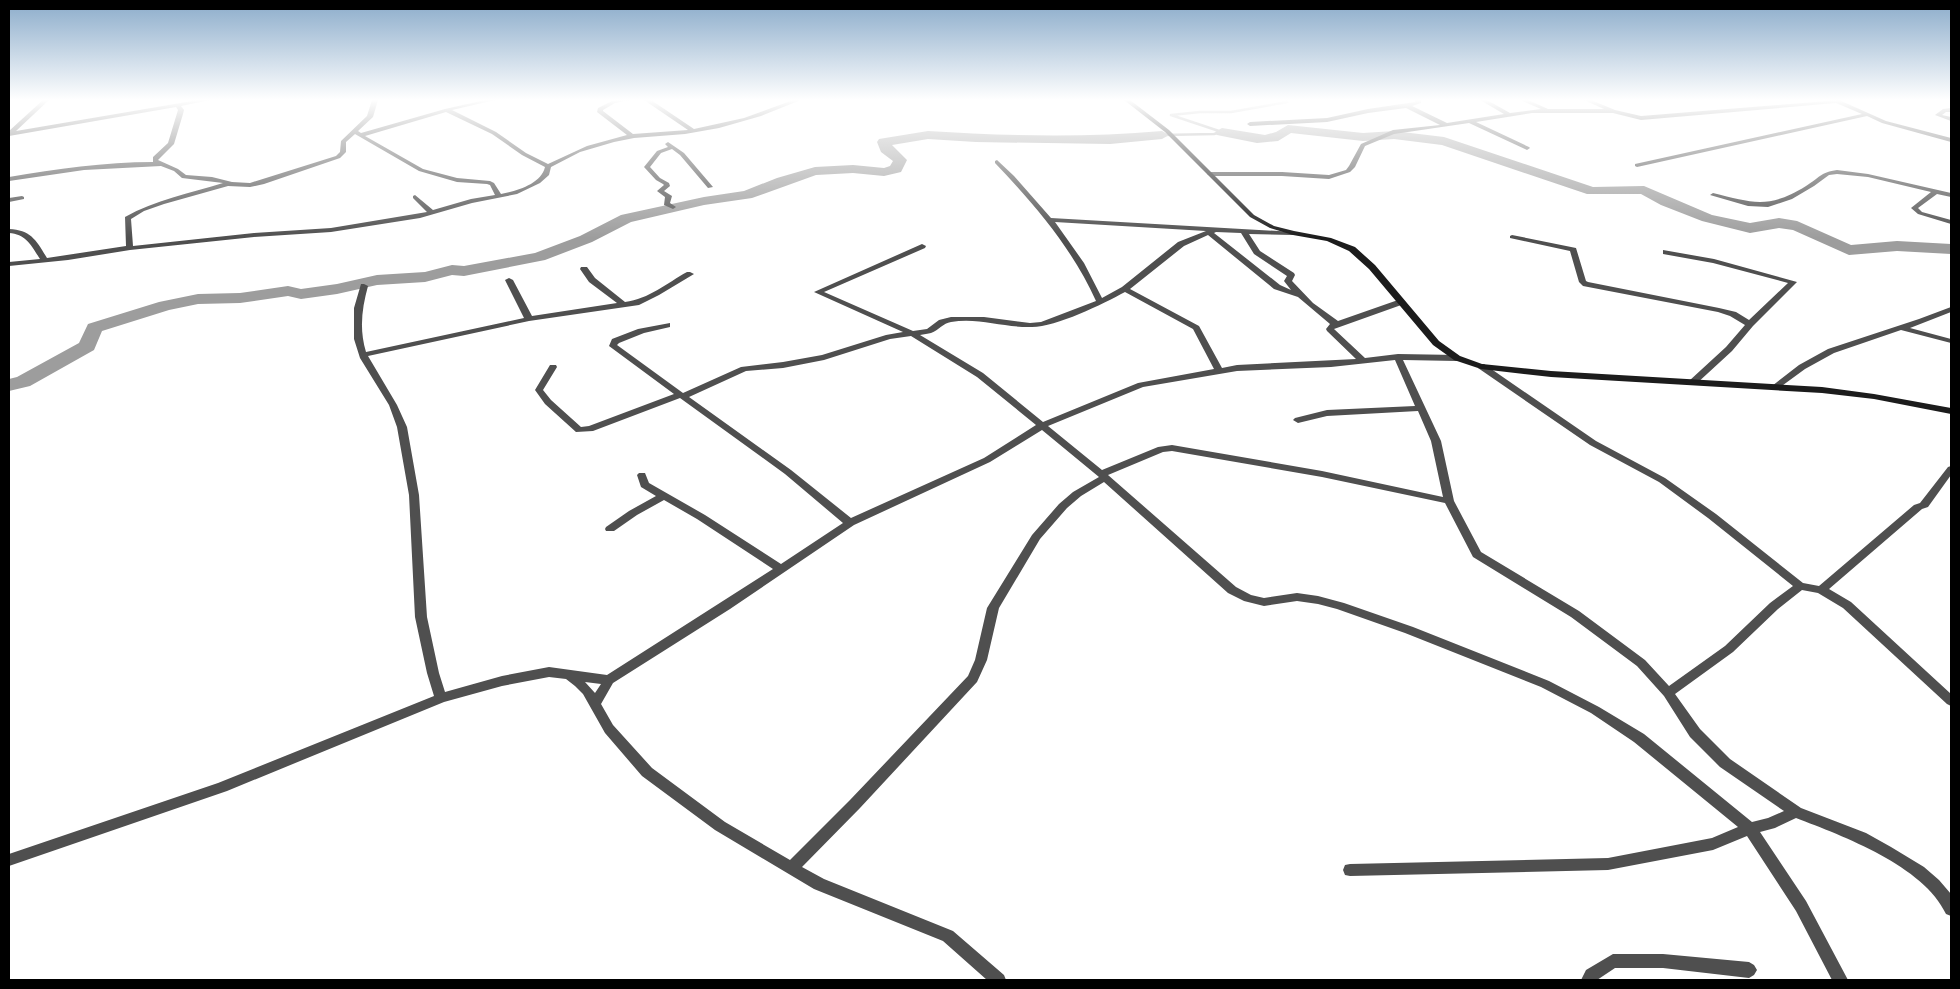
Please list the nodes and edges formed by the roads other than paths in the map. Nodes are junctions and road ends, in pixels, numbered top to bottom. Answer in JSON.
{"nodes":[{"id":1,"x":169,"y":146,"type":"edge"},
{"id":2,"x":341,"y":146,"type":"edge"},
{"id":3,"x":380,"y":146,"type":"edge"},
{"id":4,"x":513,"y":146,"type":"edge"},
{"id":5,"x":598,"y":146,"type":"edge"},
{"id":6,"x":1182,"y":146,"type":"edge"},
{"id":7,"x":1362,"y":146,"type":"edge"},
{"id":8,"x":1523,"y":146,"type":"edge"},
{"id":9,"x":1723,"y":146,"type":"edge"},
{"id":10,"x":672,"y":147,"type":"joint"},
{"id":11,"x":1527,"y":148,"type":"dead end"},
{"id":12,"x":997,"y":162,"type":"dead end"},
{"id":13,"x":160,"y":164,"type":"junction"},
{"id":14,"x":1637,"y":165,"type":"dead end"},
{"id":15,"x":548,"y":166,"type":"junction"},
{"id":16,"x":1210,"y":174,"type":"junction"},
{"id":17,"x":9,"y":179,"type":"edge"},
{"id":18,"x":232,"y":184,"type":"junction"},
{"id":19,"x":710,"y":187,"type":"dead end"},
{"id":20,"x":1936,"y":192,"type":"junction"},
{"id":21,"x":1713,"y":195,"type":"dead end"},
{"id":22,"x":1951,"y":195,"type":"edge"},
{"id":23,"x":499,"y":196,"type":"junction"},
{"id":24,"x":415,"y":197,"type":"dead end"},
{"id":25,"x":22,"y":198,"type":"dead end"},
{"id":26,"x":9,"y":200,"type":"edge"},
{"id":27,"x":673,"y":208,"type":"dead end"},
{"id":28,"x":431,"y":212,"type":"junction"},
{"id":29,"x":1050,"y":220,"type":"junction"},
{"id":30,"x":1951,"y":222,"type":"edge"},
{"id":31,"x":9,"y":231,"type":"edge"},
{"id":32,"x":1212,"y":231,"type":"junction"},
{"id":33,"x":1244,"y":232,"type":"junction"},
{"id":34,"x":1292,"y":233,"type":"junction"},
{"id":35,"x":1512,"y":237,"type":"dead end"},
{"id":36,"x":922,"y":246,"type":"dead end"},
{"id":37,"x":130,"y":248,"type":"junction"},
{"id":38,"x":1666,"y":252,"type":"dead end"},
{"id":39,"x":45,"y":261,"type":"junction"},
{"id":40,"x":9,"y":264,"type":"edge"},
{"id":41,"x":584,"y":269,"type":"dead end"},
{"id":42,"x":690,"y":274,"type":"dead end"},
{"id":43,"x":509,"y":280,"type":"dead end"},
{"id":44,"x":364,"y":286,"type":"dead end"},
{"id":45,"x":1125,"y":289,"type":"junction"},
{"id":46,"x":1298,"y":295,"type":"junction"},
{"id":47,"x":1100,"y":302,"type":"junction"},
{"id":48,"x":1401,"y":302,"type":"junction"},
{"id":49,"x":624,"y":306,"type":"junction"},
{"id":50,"x":1951,"y":309,"type":"edge"},
{"id":51,"x":529,"y":319,"type":"junction"},
{"id":52,"x":1336,"y":324,"type":"junction"},
{"id":53,"x":1750,"y":324,"type":"junction"},
{"id":54,"x":667,"y":325,"type":"dead end"},
{"id":55,"x":1901,"y":328,"type":"junction"},
{"id":56,"x":913,"y":334,"type":"junction"},
{"id":57,"x":1951,"y":341,"type":"edge"},
{"id":58,"x":363,"y":355,"type":"junction"},
{"id":59,"x":1398,"y":357,"type":"junction"},
{"id":60,"x":1457,"y":358,"type":"junction"},
{"id":61,"x":1362,"y":360,"type":"junction"},
{"id":62,"x":1482,"y":366,"type":"junction"},
{"id":63,"x":553,"y":367,"type":"dead end"},
{"id":64,"x":1219,"y":370,"type":"junction"},
{"id":65,"x":1692,"y":383,"type":"junction"},
{"id":66,"x":1776,"y":386,"type":"junction"},
{"id":67,"x":682,"y":395,"type":"junction"},
{"id":68,"x":1420,"y":408,"type":"junction"},
{"id":69,"x":1951,"y":411,"type":"edge"},
{"id":70,"x":1298,"y":420,"type":"dead end"},
{"id":71,"x":1042,"y":425,"type":"junction"},
{"id":72,"x":1951,"y":468,"type":"edge"},
{"id":73,"x":642,"y":475,"type":"dead end"},
{"id":74,"x":1102,"y":476,"type":"junction"},
{"id":75,"x":664,"y":496,"type":"junction"},
{"id":76,"x":1449,"y":501,"type":"junction"},
{"id":77,"x":850,"y":523,"type":"junction"},
{"id":78,"x":610,"y":529,"type":"dead end"},
{"id":79,"x":780,"y":569,"type":"junction"},
{"id":80,"x":1800,"y":586,"type":"junction"},
{"id":81,"x":1821,"y":590,"type":"junction"},
{"id":82,"x":569,"y":675,"type":"junction"},
{"id":83,"x":609,"y":680,"type":"junction"},
{"id":84,"x":1668,"y":693,"type":"junction"},
{"id":85,"x":440,"y":698,"type":"junction"},
{"id":86,"x":1951,"y":701,"type":"edge"},
{"id":87,"x":594,"y":705,"type":"junction"},
{"id":88,"x":1796,"y":812,"type":"junction"},
{"id":89,"x":1750,"y":828,"type":"junction"},
{"id":90,"x":9,"y":860,"type":"edge"},
{"id":91,"x":791,"y":868,"type":"junction"},
{"id":92,"x":1350,"y":870,"type":"dead end"},
{"id":93,"x":1951,"y":909,"type":"edge"},
{"id":94,"x":1749,"y":970,"type":"dead end"},
{"id":95,"x":998,"y":980,"type":"edge"},
{"id":96,"x":1588,"y":980,"type":"edge"},
{"id":97,"x":1840,"y":980,"type":"edge"}],
"edges":[{"from":1,"to":13,"type":"street"},
{"from":2,"to":18,"type":"street"},
{"from":3,"to":23,"type":"street"},
{"from":4,"to":15,"type":"street"},
{"from":5,"to":15,"type":"street"},
{"from":6,"to":16,"type":"street"},
{"from":7,"to":16,"type":"street"},
{"from":8,"to":11,"type":"street"},
{"from":9,"to":14,"type":"street"},
{"from":10,"to":19,"type":"street"},
{"from":10,"to":27,"type":"street"},
{"from":12,"to":29,"type":"street"},
{"from":13,"to":17,"type":"street"},
{"from":13,"to":18,"type":"street"},
{"from":15,"to":23,"type":"street"},
{"from":16,"to":34,"type":"street"},
{"from":18,"to":37,"type":"street"},
{"from":20,"to":21,"type":"street"},
{"from":20,"to":22,"type":"street"},
{"from":20,"to":30,"type":"street"},
{"from":23,"to":28,"type":"street"},
{"from":24,"to":28,"type":"street"},
{"from":25,"to":26,"type":"street"},
{"from":28,"to":37,"type":"street"},
{"from":29,"to":32,"type":"street"},
{"from":29,"to":47,"type":"street"},
{"from":31,"to":39,"type":"street"},
{"from":32,"to":33,"type":"street"},
{"from":32,"to":45,"type":"street"},
{"from":32,"to":46,"type":"street"},
{"from":33,"to":34,"type":"street"},
{"from":33,"to":46,"type":"street"},
{"from":34,"to":48,"type":"street"},
{"from":35,"to":53,"type":"street"},
{"from":36,"to":56,"type":"street"},
{"from":37,"to":39,"type":"street"},
{"from":38,"to":53,"type":"street"},
{"from":39,"to":40,"type":"street"},
{"from":41,"to":49,"type":"street"},
{"from":42,"to":49,"type":"street"},
{"from":43,"to":51,"type":"street"},
{"from":44,"to":58,"type":"street"},
{"from":45,"to":47,"type":"street"},
{"from":45,"to":64,"type":"street"},
{"from":46,"to":52,"type":"street"},
{"from":47,"to":56,"type":"street"},
{"from":48,"to":52,"type":"street"},
{"from":48,"to":60,"type":"street"},
{"from":49,"to":51,"type":"street"},
{"from":50,"to":55,"type":"street"},
{"from":51,"to":58,"type":"street"},
{"from":52,"to":61,"type":"street"},
{"from":53,"to":65,"type":"street"},
{"from":54,"to":67,"type":"street"},
{"from":55,"to":57,"type":"street"},
{"from":55,"to":66,"type":"street"},
{"from":56,"to":67,"type":"street"},
{"from":56,"to":71,"type":"street"},
{"from":58,"to":85,"type":"street"},
{"from":59,"to":60,"type":"street"},
{"from":59,"to":61,"type":"street"},
{"from":59,"to":68,"type":"street"},
{"from":60,"to":62,"type":"street"},
{"from":61,"to":64,"type":"street"},
{"from":62,"to":65,"type":"street"},
{"from":62,"to":80,"type":"street"},
{"from":63,"to":67,"type":"street"},
{"from":64,"to":71,"type":"street"},
{"from":65,"to":66,"type":"street"},
{"from":66,"to":69,"type":"street"},
{"from":67,"to":77,"type":"street"},
{"from":68,"to":70,"type":"street"},
{"from":68,"to":76,"type":"street"},
{"from":71,"to":74,"type":"street"},
{"from":71,"to":77,"type":"street"},
{"from":72,"to":81,"type":"street"},
{"from":73,"to":75,"type":"street"},
{"from":74,"to":76,"type":"street"},
{"from":74,"to":89,"type":"street"},
{"from":74,"to":91,"type":"street"},
{"from":75,"to":78,"type":"street"},
{"from":75,"to":79,"type":"street"},
{"from":76,"to":84,"type":"street"},
{"from":77,"to":79,"type":"street"},
{"from":79,"to":83,"type":"street"},
{"from":80,"to":81,"type":"street"},
{"from":80,"to":84,"type":"street"},
{"from":81,"to":86,"type":"street"},
{"from":82,"to":83,"type":"street"},
{"from":82,"to":85,"type":"street"},
{"from":82,"to":87,"type":"street"},
{"from":83,"to":87,"type":"street"},
{"from":84,"to":88,"type":"street"},
{"from":85,"to":90,"type":"street"},
{"from":87,"to":91,"type":"street"},
{"from":88,"to":89,"type":"street"},
{"from":88,"to":93,"type":"street"},
{"from":89,"to":92,"type":"street"},
{"from":89,"to":97,"type":"street"},
{"from":91,"to":95,"type":"street"},
{"from":94,"to":96,"type":"street"}]}
